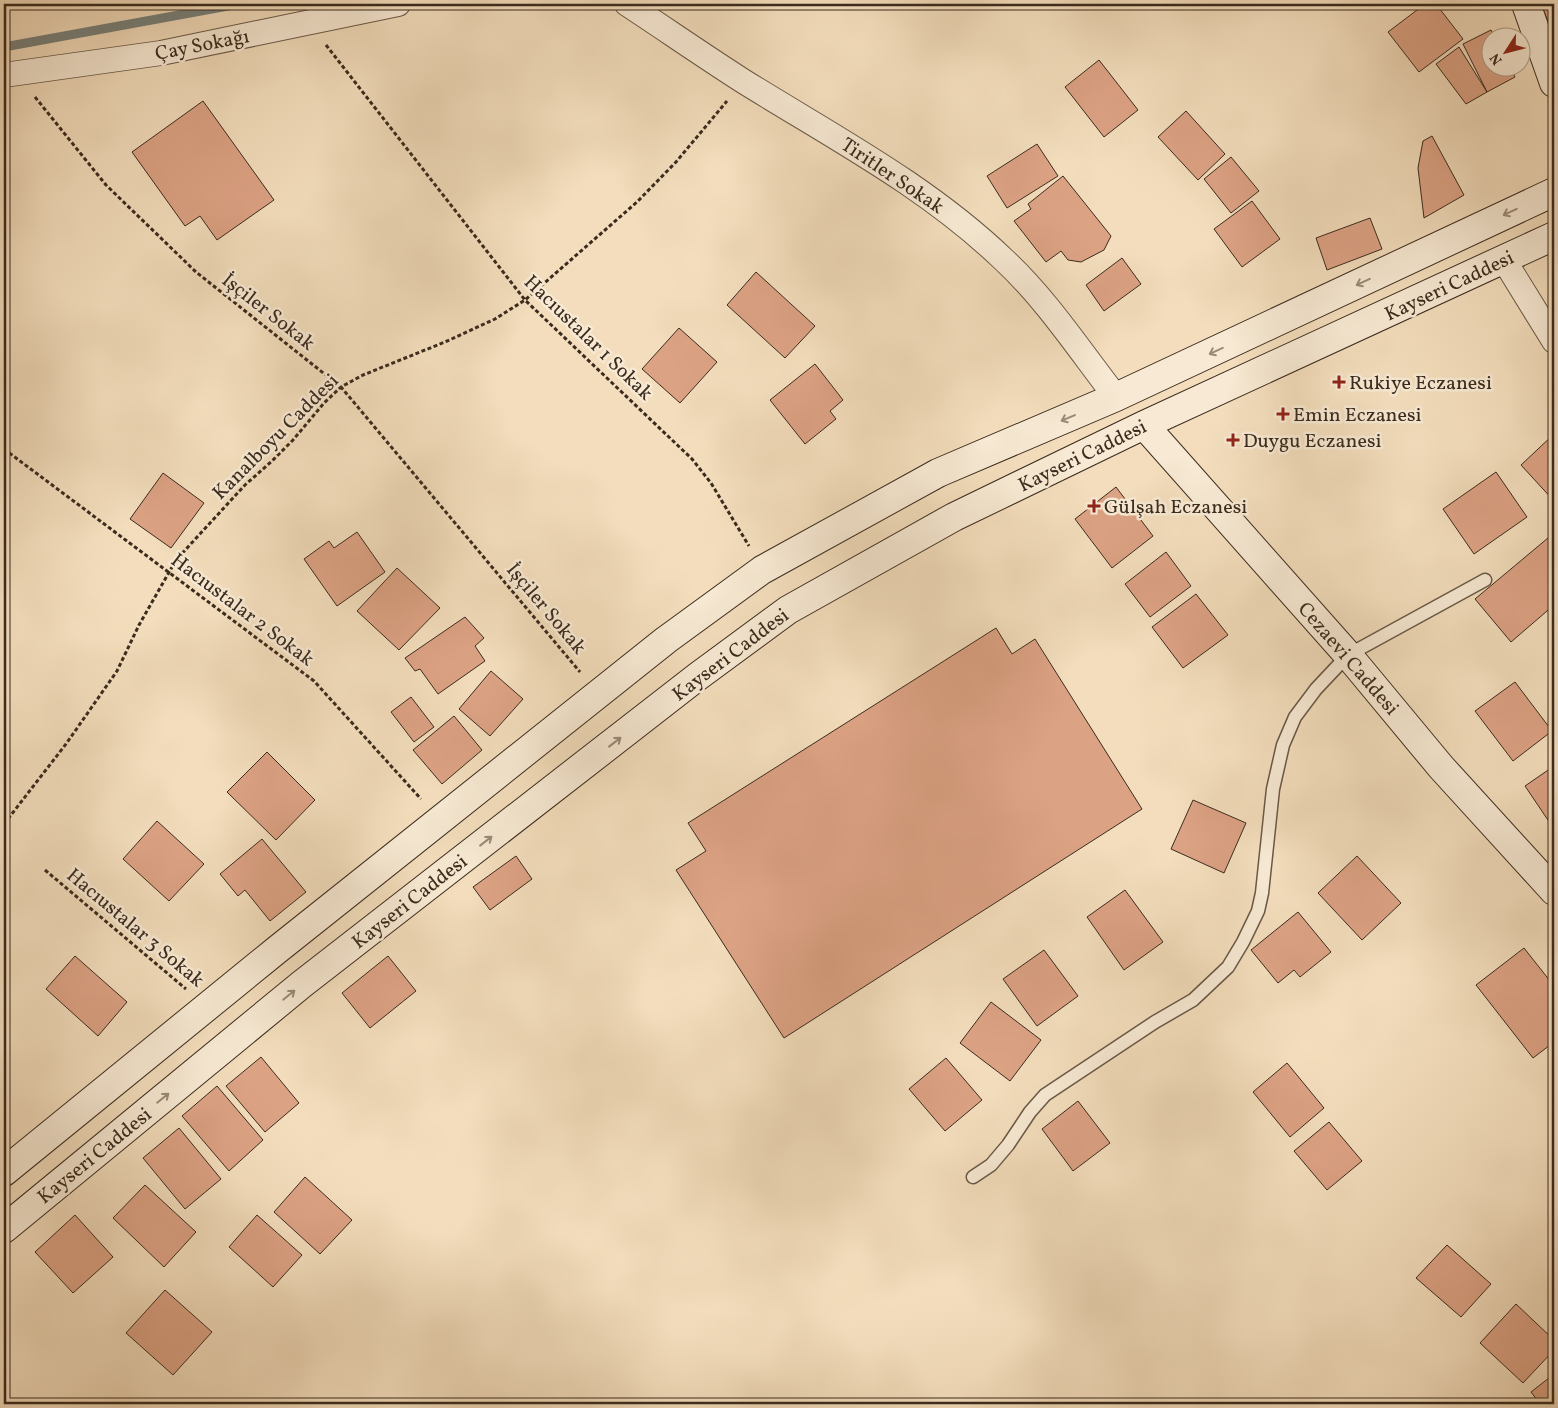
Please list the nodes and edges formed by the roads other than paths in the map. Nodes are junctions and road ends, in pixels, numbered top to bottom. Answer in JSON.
{"nodes":[{"id":1,"x":398,"y":4,"type":"edge"},
{"id":2,"x":627,"y":4,"type":"edge"},
{"id":3,"x":1526,"y":4,"type":"edge"},
{"id":4,"x":4,"y":75,"type":"edge"},
{"id":5,"x":1554,"y":83,"type":"edge"},
{"id":6,"x":1554,"y":192,"type":"edge"},
{"id":7,"x":1554,"y":236,"type":"edge"},
{"id":8,"x":1504,"y":260,"type":"junction"},
{"id":9,"x":1554,"y":341,"type":"edge"},
{"id":10,"x":1116,"y":398,"type":"junction"},
{"id":11,"x":1144,"y":425,"type":"junction"},
{"id":12,"x":1485,"y":580,"type":"dead end"},
{"id":13,"x":1348,"y":655,"type":"junction"},
{"id":14,"x":1554,"y":891,"type":"edge"},
{"id":15,"x":4,"y":1172,"type":"edge"},
{"id":16,"x":973,"y":1177,"type":"dead end"},
{"id":17,"x":4,"y":1228,"type":"edge"}],
"edges":[{"from":1,"to":4,"type":"street","name":"Çay Sokağı"},
{"from":2,"to":10,"type":"street","name":"Tiritler Sokak"},
{"from":3,"to":5,"type":"main road"},
{"from":6,"to":10,"type":"main road","name":"Kayseri Caddesi","one_way":true},
{"from":7,"to":8,"type":"main road","name":"Kayseri Caddesi"},
{"from":8,"to":9,"type":"street"},
{"from":8,"to":11,"type":"main road","name":"Kayseri Caddesi"},
{"from":10,"to":15,"type":"main road","name":"Kayseri Caddesi","one_way":true},
{"from":11,"to":13,"type":"main road","name":"Cezaevi Caddesi"},
{"from":17,"to":11,"type":"main road","name":"Kayseri Caddesi","one_way":true},
{"from":12,"to":13,"type":"lane"},
{"from":13,"to":14,"type":"main road","name":"Cezaevi Caddesi"},
{"from":13,"to":16,"type":"lane"}]}
